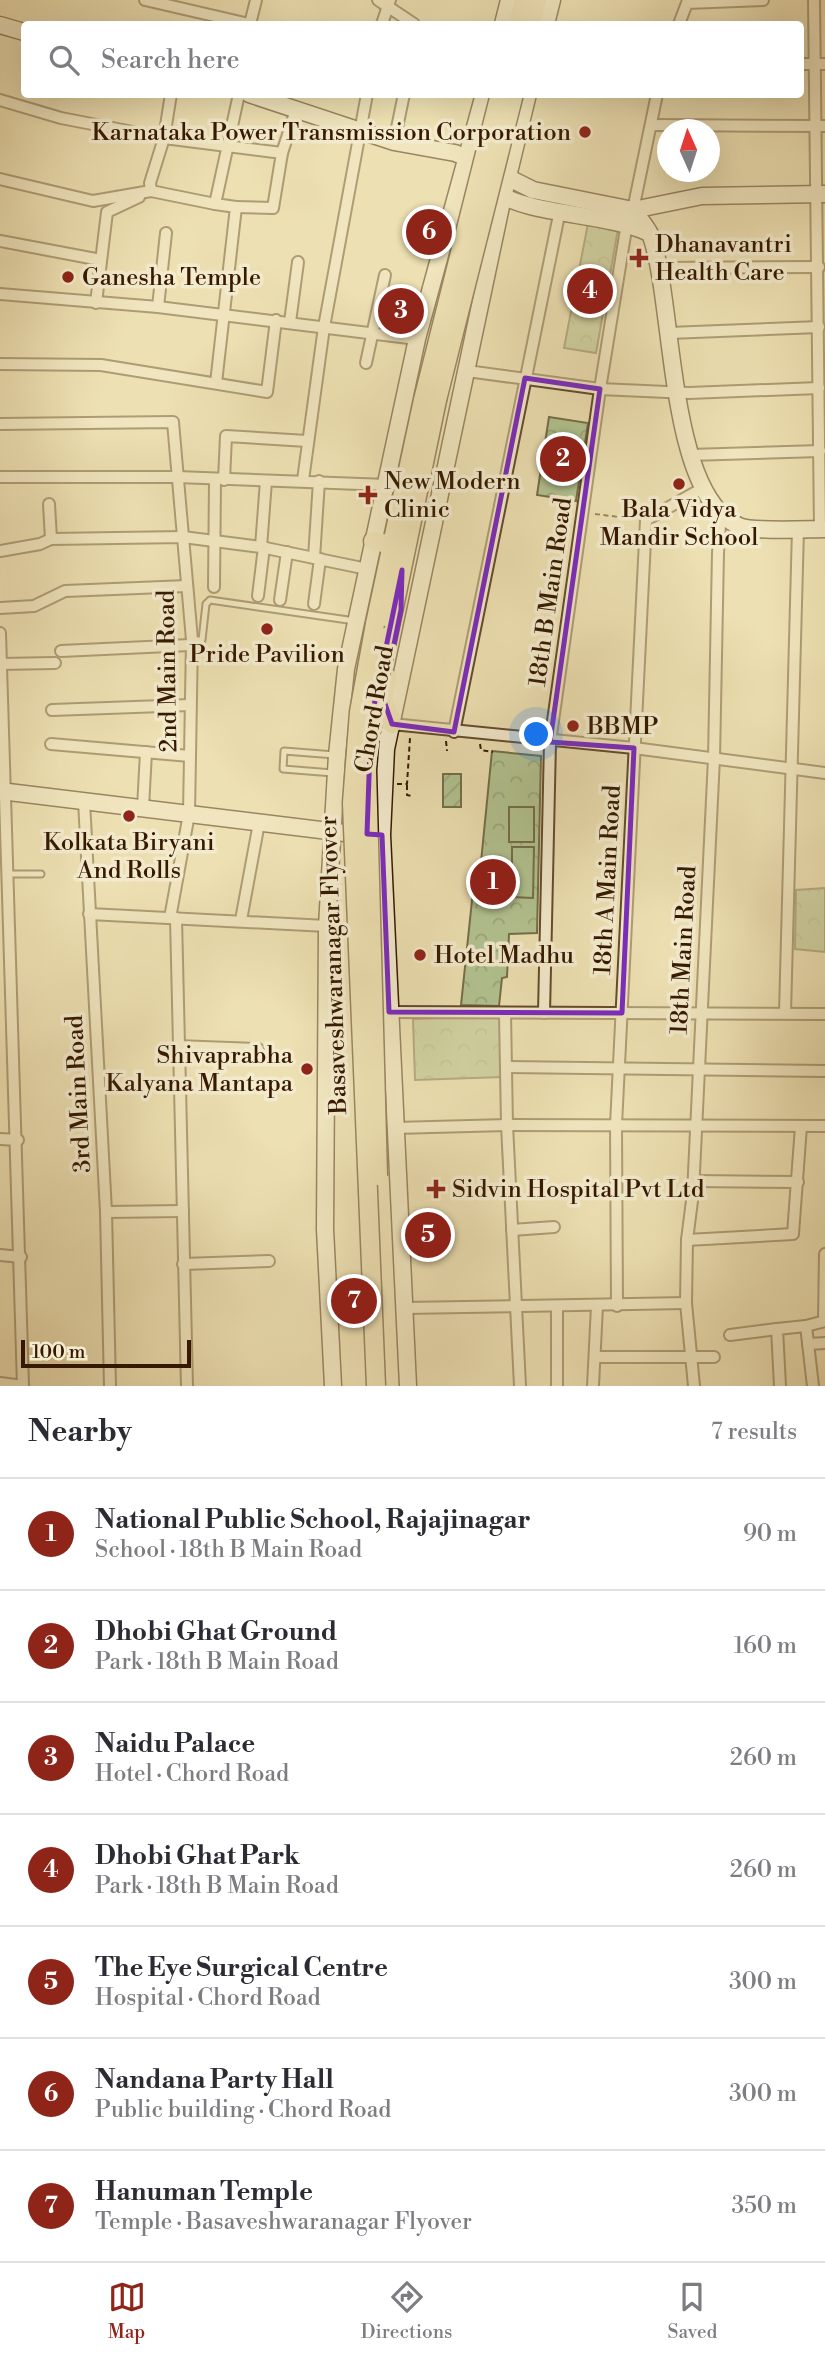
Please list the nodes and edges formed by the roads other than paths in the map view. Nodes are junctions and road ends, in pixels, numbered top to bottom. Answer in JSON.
{"nodes":[{"id":1,"x":145,"y":0,"type":"edge"},
{"id":2,"x":256,"y":0,"type":"edge"},
{"id":3,"x":509,"y":0,"type":"edge"},
{"id":4,"x":524,"y":0,"type":"edge"},
{"id":5,"x":537,"y":0,"type":"edge"},
{"id":6,"x":552,"y":0,"type":"edge"},
{"id":7,"x":763,"y":0,"type":"edge"},
{"id":8,"x":814,"y":0,"type":"edge"},
{"id":9,"x":385,"y":2,"type":"edge"},
{"id":10,"x":182,"y":4,"type":"edge"},
{"id":11,"x":239,"y":21,"type":"edge"},
{"id":12,"x":250,"y":21,"type":"edge"},
{"id":13,"x":382,"y":21,"type":"edge"},
{"id":14,"x":410,"y":21,"type":"edge"},
{"id":15,"x":504,"y":21,"type":"edge"},
{"id":16,"x":519,"y":21,"type":"edge"},
{"id":17,"x":532,"y":21,"type":"edge"},
{"id":18,"x":547,"y":21,"type":"edge"},
{"id":19,"x":679,"y":21,"type":"edge"},
{"id":20,"x":0,"y":24,"type":"edge"},
{"id":21,"x":21,"y":31,"type":"edge"},
{"id":22,"x":820,"y":64,"type":"edge"},
{"id":23,"x":170,"y":98,"type":"edge"},
{"id":24,"x":238,"y":98,"type":"edge"},
{"id":25,"x":261,"y":98,"type":"edge"},
{"id":26,"x":366,"y":98,"type":"edge"},
{"id":27,"x":403,"y":98,"type":"edge"},
{"id":28,"x":483,"y":98,"type":"edge"},
{"id":29,"x":499,"y":98,"type":"edge"},
{"id":30,"x":513,"y":98,"type":"edge"},
{"id":31,"x":527,"y":98,"type":"edge"},
{"id":32,"x":656,"y":98,"type":"edge"},
{"id":33,"x":0,"y":100,"type":"edge"},
{"id":34,"x":296,"y":110,"type":"junction"},
{"id":35,"x":651,"y":125,"type":"junction"},
{"id":36,"x":820,"y":126,"type":"edge"},
{"id":37,"x":359,"y":131,"type":"junction"},
{"id":38,"x":164,"y":138,"type":"junction"},
{"id":39,"x":394,"y":142,"type":"junction"},
{"id":40,"x":228,"y":145,"type":"junction"},
{"id":41,"x":282,"y":153,"type":"junction"},
{"id":42,"x":465,"y":162,"type":"junction"},
{"id":43,"x":507,"y":177,"type":"junction"},
{"id":44,"x":0,"y":179,"type":"edge"},
{"id":45,"x":151,"y":191,"type":"junction"},
{"id":46,"x":822,"y":194,"type":"edge"},
{"id":47,"x":503,"y":197,"type":"junction"},
{"id":48,"x":215,"y":204,"type":"junction"},
{"id":49,"x":236,"y":207,"type":"junction"},
{"id":50,"x":560,"y":210,"type":"junction"},
{"id":51,"x":630,"y":216,"type":"junction"},
{"id":52,"x":166,"y":233,"type":"dead end"},
{"id":53,"x":0,"y":241,"type":"edge"},
{"id":54,"x":101,"y":260,"type":"junction"},
{"id":55,"x":299,"y":262,"type":"dead end"},
{"id":56,"x":819,"y":267,"type":"junction"},
{"id":57,"x":660,"y":268,"type":"junction"},
{"id":58,"x":385,"y":275,"type":"dead end"},
{"id":59,"x":0,"y":293,"type":"edge"},
{"id":60,"x":96,"y":303,"type":"junction"},
{"id":61,"x":158,"y":307,"type":"junction"},
{"id":62,"x":225,"y":314,"type":"junction"},
{"id":63,"x":276,"y":320,"type":"junction"},
{"id":64,"x":290,"y":322,"type":"junction"},
{"id":65,"x":324,"y":327,"type":"junction"},
{"id":66,"x":819,"y":327,"type":"junction"},
{"id":67,"x":371,"y":333,"type":"junction"},
{"id":68,"x":669,"y":333,"type":"junction"},
{"id":69,"x":418,"y":339,"type":"junction"},
{"id":70,"x":366,"y":363,"type":"dead end"},
{"id":71,"x":0,"y":364,"type":"edge"},
{"id":72,"x":467,"y":371,"type":"junction"},
{"id":73,"x":526,"y":378,"type":"junction"},
{"id":74,"x":216,"y":383,"type":"junction"},
{"id":75,"x":819,"y":388,"type":"junction"},
{"id":76,"x":600,"y":389,"type":"junction"},
{"id":77,"x":678,"y":393,"type":"junction"},
{"id":78,"x":430,"y":400,"type":"junction"},
{"id":79,"x":0,"y":424,"type":"edge"},
{"id":80,"x":307,"y":441,"type":"junction"},
{"id":81,"x":820,"y":451,"type":"junction"},
{"id":82,"x":689,"y":455,"type":"junction"},
{"id":83,"x":0,"y":477,"type":"edge"},
{"id":84,"x":177,"y":477,"type":"junction"},
{"id":85,"x":219,"y":480,"type":"junction"},
{"id":86,"x":303,"y":480,"type":"junction"},
{"id":87,"x":266,"y":481,"type":"junction"},
{"id":88,"x":319,"y":481,"type":"junction"},
{"id":89,"x":387,"y":485,"type":"junction"},
{"id":90,"x":703,"y":488,"type":"junction"},
{"id":91,"x":49,"y":504,"type":"dead end"},
{"id":92,"x":724,"y":516,"type":"junction"},
{"id":93,"x":798,"y":529,"type":"junction"},
{"id":94,"x":823,"y":529,"type":"edge"},
{"id":95,"x":183,"y":537,"type":"junction"},
{"id":96,"x":51,"y":538,"type":"junction"},
{"id":97,"x":373,"y":541,"type":"junction"},
{"id":98,"x":213,"y":542,"type":"junction"},
{"id":99,"x":393,"y":545,"type":"junction"},
{"id":100,"x":263,"y":547,"type":"junction"},
{"id":101,"x":0,"y":551,"type":"edge"},
{"id":102,"x":287,"y":552,"type":"junction"},
{"id":103,"x":317,"y":558,"type":"junction"},
{"id":104,"x":367,"y":569,"type":"junction"},
{"id":105,"x":402,"y":570,"type":"junction"},
{"id":106,"x":187,"y":586,"type":"junction"},
{"id":107,"x":214,"y":587,"type":"dead end"},
{"id":108,"x":258,"y":596,"type":"dead end"},
{"id":109,"x":280,"y":600,"type":"dead end"},
{"id":110,"x":314,"y":604,"type":"dead end"},
{"id":111,"x":0,"y":608,"type":"edge"},
{"id":112,"x":355,"y":621,"type":"junction"},
{"id":113,"x":381,"y":630,"type":"junction"},
{"id":114,"x":0,"y":633,"type":"edge"},
{"id":115,"x":191,"y":642,"type":"junction"},
{"id":116,"x":61,"y":651,"type":"dead end"},
{"id":117,"x":55,"y":663,"type":"dead end"},
{"id":118,"x":0,"y":664,"type":"edge"},
{"id":119,"x":190,"y":705,"type":"junction"},
{"id":120,"x":52,"y":710,"type":"dead end"},
{"id":121,"x":1,"y":722,"type":"edge"},
{"id":122,"x":392,"y":724,"type":"junction"},
{"id":123,"x":450,"y":736,"type":"junction"},
{"id":124,"x":550,"y":742,"type":"junction"},
{"id":125,"x":51,"y":744,"type":"dead end"},
{"id":126,"x":634,"y":748,"type":"junction"},
{"id":127,"x":146,"y":752,"type":"junction"},
{"id":128,"x":337,"y":755,"type":"junction"},
{"id":129,"x":190,"y":756,"type":"junction"},
{"id":130,"x":714,"y":758,"type":"junction"},
{"id":131,"x":790,"y":767,"type":"junction"},
{"id":132,"x":336,"y":773,"type":"junction"},
{"id":133,"x":825,"y":773,"type":"edge"},
{"id":134,"x":1,"y":791,"type":"edge"},
{"id":135,"x":84,"y":801,"type":"junction"},
{"id":136,"x":143,"y":808,"type":"junction"},
{"id":137,"x":189,"y":814,"type":"junction"},
{"id":138,"x":259,"y":822,"type":"junction"},
{"id":139,"x":335,"y":833,"type":"junction"},
{"id":140,"x":382,"y":835,"type":"junction"},
{"id":141,"x":3,"y":851,"type":"edge"},
{"id":142,"x":6,"y":874,"type":"junction"},
{"id":143,"x":41,"y":874,"type":"dead end"},
{"id":144,"x":89,"y":914,"type":"junction"},
{"id":145,"x":4,"y":917,"type":"edge"},
{"id":146,"x":173,"y":918,"type":"junction"},
{"id":147,"x":241,"y":920,"type":"junction"},
{"id":148,"x":327,"y":926,"type":"junction"},
{"id":149,"x":5,"y":994,"type":"edge"},
{"id":150,"x":389,"y":1012,"type":"junction"},
{"id":151,"x":505,"y":1013,"type":"junction"},
{"id":152,"x":544,"y":1013,"type":"junction"},
{"id":153,"x":622,"y":1013,"type":"junction"},
{"id":154,"x":701,"y":1013,"type":"junction"},
{"id":155,"x":785,"y":1013,"type":"junction"},
{"id":156,"x":825,"y":1014,"type":"edge"},
{"id":157,"x":0,"y":1032,"type":"edge"},
{"id":158,"x":13,"y":1032,"type":"junction"},
{"id":159,"x":177,"y":1046,"type":"junction"},
{"id":160,"x":258,"y":1049,"type":"dead end"},
{"id":161,"x":508,"y":1067,"type":"junction"},
{"id":162,"x":620,"y":1069,"type":"junction"},
{"id":163,"x":699,"y":1069,"type":"junction"},
{"id":164,"x":825,"y":1071,"type":"edge"},
{"id":165,"x":507,"y":1125,"type":"junction"},
{"id":166,"x":616,"y":1125,"type":"junction"},
{"id":167,"x":696,"y":1125,"type":"junction"},
{"id":168,"x":801,"y":1126,"type":"junction"},
{"id":169,"x":825,"y":1126,"type":"edge"},
{"id":170,"x":396,"y":1128,"type":"junction"},
{"id":171,"x":0,"y":1139,"type":"edge"},
{"id":172,"x":18,"y":1140,"type":"junction"},
{"id":173,"x":694,"y":1181,"type":"junction"},
{"id":174,"x":798,"y":1182,"type":"junction"},
{"id":175,"x":106,"y":1212,"type":"junction"},
{"id":176,"x":183,"y":1212,"type":"junction"},
{"id":177,"x":554,"y":1227,"type":"dead end"},
{"id":178,"x":512,"y":1230,"type":"junction"},
{"id":179,"x":687,"y":1241,"type":"junction"},
{"id":180,"x":825,"y":1254,"type":"edge"},
{"id":181,"x":0,"y":1255,"type":"edge"},
{"id":182,"x":21,"y":1257,"type":"junction"},
{"id":183,"x":269,"y":1261,"type":"dead end"},
{"id":184,"x":183,"y":1264,"type":"junction"},
{"id":185,"x":686,"y":1303,"type":"junction"},
{"id":186,"x":597,"y":1306,"type":"junction"},
{"id":187,"x":617,"y":1306,"type":"junction"},
{"id":188,"x":557,"y":1307,"type":"junction"},
{"id":189,"x":405,"y":1308,"type":"junction"},
{"id":190,"x":516,"y":1308,"type":"junction"},
{"id":191,"x":824,"y":1321,"type":"edge"},
{"id":192,"x":806,"y":1326,"type":"junction"},
{"id":193,"x":777,"y":1329,"type":"junction"},
{"id":194,"x":730,"y":1335,"type":"dead end"},
{"id":195,"x":825,"y":1343,"type":"edge"},
{"id":196,"x":808,"y":1344,"type":"junction"},
{"id":197,"x":595,"y":1357,"type":"junction"},
{"id":198,"x":715,"y":1357,"type":"dead end"},
{"id":199,"x":692,"y":1358,"type":"junction"},
{"id":200,"x":0,"y":1383,"type":"edge"},
{"id":201,"x":23,"y":1386,"type":"edge"},
{"id":202,"x":110,"y":1386,"type":"edge"},
{"id":203,"x":187,"y":1386,"type":"edge"},
{"id":204,"x":333,"y":1386,"type":"edge"},
{"id":205,"x":376,"y":1386,"type":"edge"},
{"id":206,"x":387,"y":1386,"type":"edge"},
{"id":207,"x":408,"y":1386,"type":"edge"},
{"id":208,"x":520,"y":1386,"type":"edge"},
{"id":209,"x":557,"y":1386,"type":"edge"},
{"id":210,"x":593,"y":1386,"type":"edge"},
{"id":211,"x":694,"y":1386,"type":"edge"},
{"id":212,"x":780,"y":1386,"type":"edge"},
{"id":213,"x":813,"y":1386,"type":"edge"}],
"edges":[{"from":1,"to":10,"type":"street"},
{"from":2,"to":12,"type":"street"},
{"from":3,"to":15,"type":"street"},
{"from":4,"to":16,"type":"main road"},
{"from":5,"to":17,"type":"main road"},
{"from":6,"to":18,"type":"street"},
{"from":7,"to":19,"type":"street"},
{"from":8,"to":22,"type":"street"},
{"from":9,"to":13,"type":"street"},
{"from":9,"to":14,"type":"street"},
{"from":10,"to":11,"type":"street"},
{"from":20,"to":21,"type":"street"},
{"from":22,"to":36,"type":"street"},
{"from":23,"to":38,"type":"street"},
{"from":24,"to":40,"type":"street"},
{"from":25,"to":34,"type":"street"},
{"from":26,"to":37,"type":"street"},
{"from":27,"to":39,"type":"street"},
{"from":28,"to":42,"type":"street"},
{"from":29,"to":78,"type":"main road","bridge":true},
{"from":30,"to":78,"type":"main road","bridge":true},
{"from":31,"to":43,"type":"street","name":"Chord Road"},
{"from":32,"to":35,"type":"street","name":"18th B Main Road"},
{"from":33,"to":38,"type":"street"},
{"from":34,"to":37,"type":"street"},
{"from":34,"to":41,"type":"street"},
{"from":35,"to":36,"type":"street"},
{"from":35,"to":51,"type":"street","name":"18th B Main Road"},
{"from":36,"to":46,"type":"street"},
{"from":37,"to":39,"type":"street"},
{"from":37,"to":65,"type":"street"},
{"from":38,"to":40,"type":"street"},
{"from":38,"to":45,"type":"street"},
{"from":39,"to":42,"type":"street"},
{"from":40,"to":41,"type":"street"},
{"from":40,"to":48,"type":"street"},
{"from":41,"to":49,"type":"street"},
{"from":42,"to":43,"type":"street"},
{"from":42,"to":47,"type":"street"},
{"from":42,"to":69,"type":"street"},
{"from":43,"to":47,"type":"street","name":"Chord Road"},
{"from":43,"to":51,"type":"street"},
{"from":44,"to":45,"type":"street"},
{"from":45,"to":48,"type":"street"},
{"from":45,"to":54,"type":"street"},
{"from":46,"to":51,"type":"street"},
{"from":46,"to":56,"type":"street"},
{"from":47,"to":50,"type":"street"},
{"from":47,"to":72,"type":"street","name":"Chord Road"},
{"from":48,"to":49,"type":"street"},
{"from":49,"to":62,"type":"street"},
{"from":50,"to":51,"type":"street"},
{"from":50,"to":73,"type":"street"},
{"from":51,"to":57,"type":"street"},
{"from":51,"to":76,"type":"street","name":"18th B Main Road"},
{"from":52,"to":61,"type":"street"},
{"from":53,"to":54,"type":"street"},
{"from":54,"to":60,"type":"street"},
{"from":55,"to":64,"type":"street"},
{"from":56,"to":57,"type":"street"},
{"from":56,"to":66,"type":"street"},
{"from":57,"to":68,"type":"street"},
{"from":58,"to":67,"type":"street"},
{"from":59,"to":60,"type":"street"},
{"from":60,"to":61,"type":"street"},
{"from":61,"to":62,"type":"street"},
{"from":62,"to":63,"type":"street"},
{"from":62,"to":74,"type":"street"},
{"from":63,"to":64,"type":"street"},
{"from":63,"to":74,"type":"street"},
{"from":64,"to":65,"type":"street"},
{"from":65,"to":67,"type":"street"},
{"from":65,"to":80,"type":"street"},
{"from":66,"to":68,"type":"street"},
{"from":66,"to":75,"type":"street"},
{"from":67,"to":69,"type":"street"},
{"from":67,"to":70,"type":"street"},
{"from":68,"to":77,"type":"street"},
{"from":69,"to":89,"type":"street"},
{"from":71,"to":74,"type":"street"},
{"from":72,"to":73,"type":"street"},
{"from":72,"to":122,"type":"street","name":"Chord Road"},
{"from":73,"to":76,"type":"street"},
{"from":73,"to":123,"type":"street"},
{"from":75,"to":77,"type":"street"},
{"from":75,"to":81,"type":"street"},
{"from":76,"to":77,"type":"street"},
{"from":76,"to":124,"type":"street","name":"18th B Main Road"},
{"from":77,"to":82,"type":"street"},
{"from":78,"to":99,"type":"main road","name":"Basaveshwaranagar Flyover"},
{"from":78,"to":105,"type":"main road"},
{"from":79,"to":84,"type":"street","name":"2nd Main Road"},
{"from":80,"to":85,"type":"street"},
{"from":80,"to":86,"type":"street"},
{"from":81,"to":82,"type":"street"},
{"from":81,"to":94,"type":"street"},
{"from":82,"to":90,"type":"street"},
{"from":83,"to":84,"type":"street"},
{"from":84,"to":85,"type":"street"},
{"from":84,"to":95,"type":"street","name":"2nd Main Road"},
{"from":85,"to":87,"type":"street"},
{"from":85,"to":98,"type":"street"},
{"from":86,"to":87,"type":"street"},
{"from":86,"to":88,"type":"street"},
{"from":87,"to":100,"type":"street"},
{"from":88,"to":89,"type":"street"},
{"from":88,"to":103,"type":"street"},
{"from":89,"to":97,"type":"street"},
{"from":90,"to":92,"type":"street"},
{"from":90,"to":126,"type":"street","name":"18th A Main Road"},
{"from":91,"to":96,"type":"street"},
{"from":92,"to":93,"type":"street"},
{"from":92,"to":130,"type":"street","name":"18th Main Road"},
{"from":93,"to":94,"type":"street"},
{"from":93,"to":131,"type":"street"},
{"from":95,"to":96,"type":"street"},
{"from":95,"to":98,"type":"street"},
{"from":95,"to":106,"type":"street","name":"2nd Main Road"},
{"from":96,"to":101,"type":"street"},
{"from":97,"to":99,"type":"main road"},
{"from":97,"to":104,"type":"street"},
{"from":98,"to":100,"type":"street"},
{"from":98,"to":107,"type":"street"},
{"from":99,"to":113,"type":"main road","name":"Basaveshwaranagar Flyover"},
{"from":100,"to":102,"type":"street"},
{"from":100,"to":108,"type":"street"},
{"from":102,"to":103,"type":"street"},
{"from":102,"to":109,"type":"street"},
{"from":103,"to":104,"type":"street"},
{"from":103,"to":110,"type":"street"},
{"from":104,"to":112,"type":"street"},
{"from":105,"to":113,"type":"main road","name":"Basaveshwaranagar Flyover"},
{"from":105,"to":122,"type":"main road"},
{"from":106,"to":111,"type":"street"},
{"from":106,"to":115,"type":"street","name":"2nd Main Road"},
{"from":112,"to":115,"type":"lane"},
{"from":112,"to":128,"type":"street"},
{"from":113,"to":205,"type":"main road","name":"Basaveshwaranagar Flyover","bridge":true},
{"from":113,"to":206,"type":"main road","name":"Basaveshwaranagar Flyover","bridge":true},
{"from":114,"to":118,"type":"street"},
{"from":115,"to":116,"type":"street"},
{"from":115,"to":119,"type":"street","name":"2nd Main Road"},
{"from":117,"to":118,"type":"street"},
{"from":118,"to":121,"type":"street"},
{"from":119,"to":120,"type":"street"},
{"from":119,"to":129,"type":"street","name":"2nd Main Road"},
{"from":121,"to":134,"type":"street"},
{"from":122,"to":123,"type":"street"},
{"from":122,"to":140,"type":"street","name":"Chord Road"},
{"from":123,"to":124,"type":"street"},
{"from":124,"to":126,"type":"street"},
{"from":124,"to":152,"type":"street","name":"18th B Main Road"},
{"from":125,"to":127,"type":"street"},
{"from":126,"to":130,"type":"street"},
{"from":126,"to":153,"type":"street","name":"18th A Main Road"},
{"from":127,"to":129,"type":"street"},
{"from":127,"to":136,"type":"street"},
{"from":128,"to":132,"type":"street"},
{"from":128,"to":132,"type":"lane"},
{"from":129,"to":137,"type":"street","name":"2nd Main Road"},
{"from":130,"to":131,"type":"street"},
{"from":130,"to":154,"type":"street","name":"18th Main Road"},
{"from":131,"to":133,"type":"street"},
{"from":131,"to":155,"type":"street"},
{"from":132,"to":139,"type":"street"},
{"from":134,"to":135,"type":"street"},
{"from":134,"to":141,"type":"street"},
{"from":135,"to":136,"type":"street"},
{"from":135,"to":144,"type":"street","name":"3rd Main Road"},
{"from":136,"to":137,"type":"street"},
{"from":137,"to":138,"type":"street"},
{"from":137,"to":146,"type":"street","name":"2nd Main Road"},
{"from":138,"to":139,"type":"street"},
{"from":138,"to":147,"type":"street"},
{"from":139,"to":140,"type":"street"},
{"from":139,"to":148,"type":"street"},
{"from":140,"to":150,"type":"street","name":"Chord Road"},
{"from":141,"to":142,"type":"street"},
{"from":142,"to":143,"type":"lane"},
{"from":142,"to":145,"type":"street"},
{"from":144,"to":146,"type":"street"},
{"from":144,"to":175,"type":"street","name":"3rd Main Road"},
{"from":145,"to":149,"type":"street"},
{"from":146,"to":147,"type":"street"},
{"from":146,"to":159,"type":"street","name":"2nd Main Road"},
{"from":147,"to":148,"type":"street"},
{"from":148,"to":204,"type":"street"},
{"from":149,"to":158,"type":"street"},
{"from":150,"to":151,"type":"street"},
{"from":150,"to":170,"type":"street","name":"Chord Road"},
{"from":151,"to":152,"type":"street"},
{"from":151,"to":161,"type":"street"},
{"from":152,"to":153,"type":"street"},
{"from":153,"to":154,"type":"street"},
{"from":153,"to":162,"type":"street","name":"18th A Main Road"},
{"from":154,"to":155,"type":"street"},
{"from":154,"to":163,"type":"street","name":"18th Main Road"},
{"from":155,"to":156,"type":"street"},
{"from":157,"to":158,"type":"street"},
{"from":158,"to":172,"type":"street"},
{"from":159,"to":160,"type":"street"},
{"from":159,"to":176,"type":"street","name":"2nd Main Road"},
{"from":161,"to":162,"type":"street"},
{"from":161,"to":165,"type":"street"},
{"from":162,"to":163,"type":"street"},
{"from":162,"to":166,"type":"street","name":"18th A Main Road"},
{"from":163,"to":164,"type":"street"},
{"from":163,"to":167,"type":"street","name":"18th Main Road"},
{"from":165,"to":166,"type":"street"},
{"from":165,"to":170,"type":"street"},
{"from":165,"to":178,"type":"street"},
{"from":166,"to":167,"type":"street"},
{"from":166,"to":187,"type":"street","name":"18th A Main Road"},
{"from":167,"to":168,"type":"street"},
{"from":167,"to":173,"type":"street","name":"18th Main Road"},
{"from":168,"to":169,"type":"street"},
{"from":168,"to":174,"type":"street"},
{"from":170,"to":189,"type":"street","name":"Chord Road"},
{"from":171,"to":172,"type":"street"},
{"from":172,"to":182,"type":"street"},
{"from":173,"to":174,"type":"street"},
{"from":173,"to":179,"type":"street","name":"18th Main Road"},
{"from":174,"to":179,"type":"street"},
{"from":175,"to":176,"type":"street"},
{"from":175,"to":202,"type":"street","name":"3rd Main Road"},
{"from":176,"to":184,"type":"street","name":"2nd Main Road"},
{"from":177,"to":178,"type":"street"},
{"from":178,"to":190,"type":"street"},
{"from":179,"to":185,"type":"street","name":"18th Main Road"},
{"from":180,"to":191,"type":"street"},
{"from":181,"to":182,"type":"street"},
{"from":182,"to":201,"type":"street"},
{"from":183,"to":184,"type":"street"},
{"from":184,"to":203,"type":"street","name":"2nd Main Road"},
{"from":185,"to":187,"type":"street"},
{"from":185,"to":199,"type":"street","name":"18th Main Road"},
{"from":186,"to":187,"type":"street"},
{"from":186,"to":188,"type":"street"},
{"from":186,"to":197,"type":"street"},
{"from":188,"to":190,"type":"street"},
{"from":188,"to":209,"type":"street"},
{"from":189,"to":190,"type":"street"},
{"from":189,"to":207,"type":"street","name":"Chord Road"},
{"from":190,"to":208,"type":"street"},
{"from":191,"to":192,"type":"street"},
{"from":192,"to":193,"type":"street"},
{"from":192,"to":196,"type":"street"},
{"from":193,"to":194,"type":"street"},
{"from":193,"to":212,"type":"street"},
{"from":195,"to":196,"type":"street"},
{"from":196,"to":213,"type":"street"},
{"from":197,"to":199,"type":"street"},
{"from":197,"to":210,"type":"street"},
{"from":198,"to":199,"type":"street"},
{"from":199,"to":211,"type":"street","name":"18th Main Road"},
{"from":200,"to":201,"type":"street"}]}
